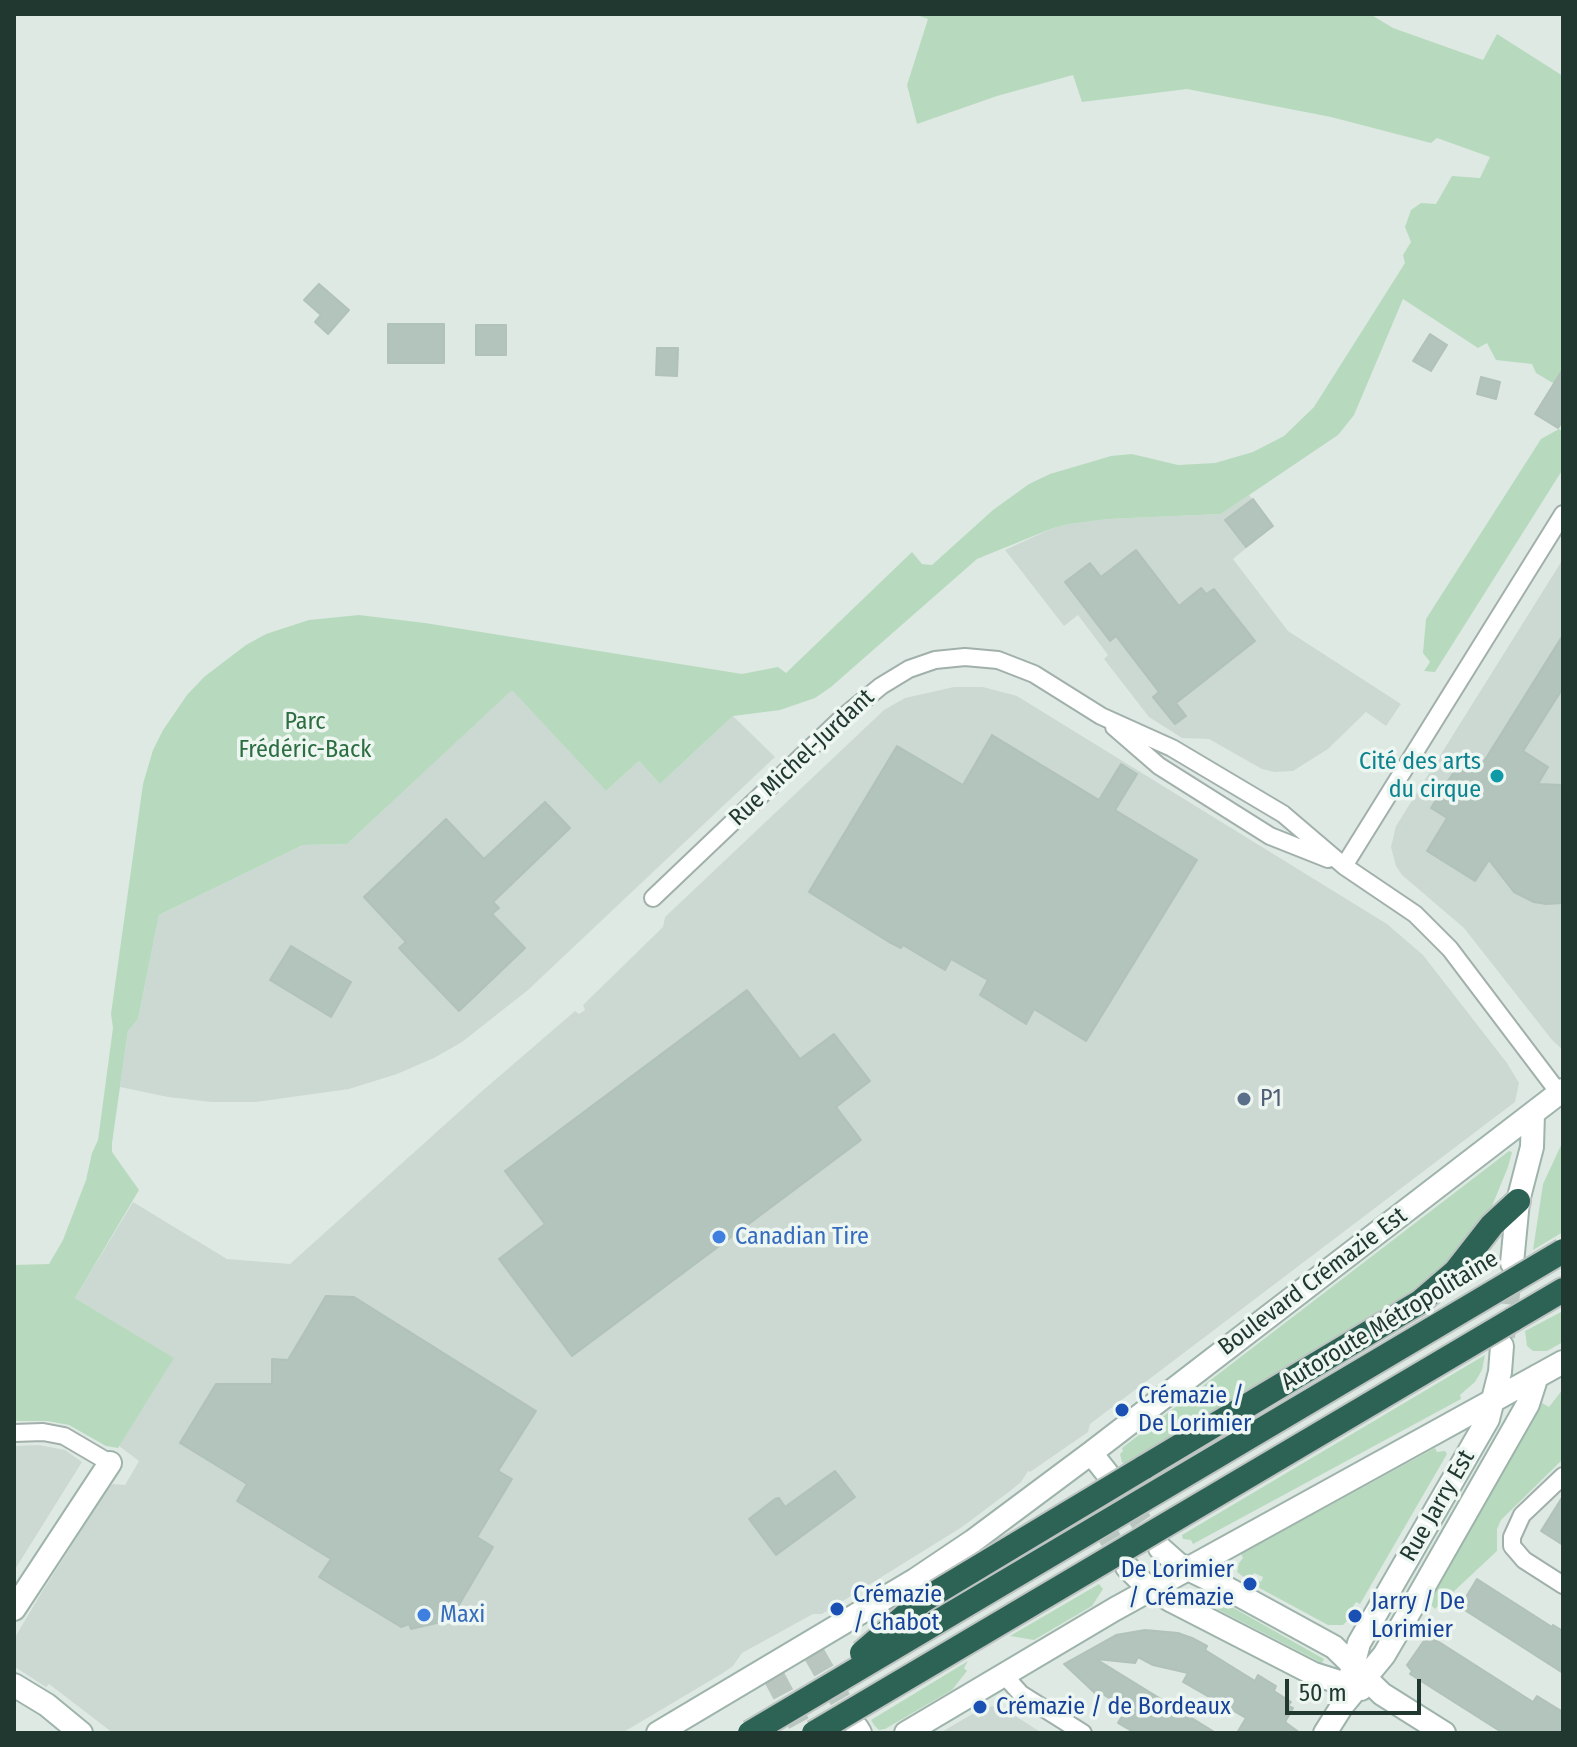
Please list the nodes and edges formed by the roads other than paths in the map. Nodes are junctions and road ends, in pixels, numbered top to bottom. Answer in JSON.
{"nodes":[{"id":1,"x":1563,"y":514,"type":"edge"},
{"id":2,"x":1101,"y":716,"type":"junction"},
{"id":3,"x":1344,"y":866,"type":"junction"},
{"id":4,"x":653,"y":898,"type":"dead end"},
{"id":5,"x":1561,"y":1091,"type":"edge"},
{"id":6,"x":1533,"y":1113,"type":"junction"},
{"id":7,"x":1518,"y":1201,"type":"junction"},
{"id":8,"x":1563,"y":1251,"type":"edge"},
{"id":9,"x":1512,"y":1263,"type":"tunnel mouth"},
{"id":10,"x":1563,"y":1290,"type":"edge"},
{"id":11,"x":1502,"y":1346,"type":"tunnel mouth"},
{"id":12,"x":1563,"y":1362,"type":"edge"},
{"id":13,"x":1537,"y":1376,"type":"junction"},
{"id":14,"x":1494,"y":1398,"type":"junction"},
{"id":15,"x":14,"y":1433,"type":"edge"},
{"id":16,"x":1091,"y":1453,"type":"junction"},
{"id":17,"x":110,"y":1463,"type":"joint"},
{"id":18,"x":1061,"y":1476,"type":"junction"},
{"id":19,"x":1563,"y":1476,"type":"edge"},
{"id":20,"x":1110,"y":1477,"type":"tunnel mouth"},
{"id":21,"x":1083,"y":1493,"type":"tunnel mouth"},
{"id":22,"x":1160,"y":1548,"type":"tunnel mouth"},
{"id":23,"x":1127,"y":1567,"type":"tunnel mouth"},
{"id":24,"x":1187,"y":1569,"type":"junction"},
{"id":25,"x":1563,"y":1585,"type":"edge"},
{"id":26,"x":1153,"y":1589,"type":"junction"},
{"id":27,"x":14,"y":1609,"type":"edge"},
{"id":28,"x":1004,"y":1675,"type":"junction"},
{"id":29,"x":1353,"y":1684,"type":"junction"},
{"id":30,"x":14,"y":1685,"type":"edge"},
{"id":31,"x":814,"y":1695,"type":"junction"},
{"id":32,"x":14,"y":1703,"type":"edge"},
{"id":33,"x":72,"y":1733,"type":"edge"},
{"id":34,"x":81,"y":1733,"type":"edge"},
{"id":35,"x":658,"y":1733,"type":"edge"},
{"id":36,"x":750,"y":1733,"type":"edge"},
{"id":37,"x":814,"y":1733,"type":"edge"},
{"id":38,"x":906,"y":1733,"type":"edge"},
{"id":39,"x":1083,"y":1733,"type":"edge"},
{"id":40,"x":1325,"y":1733,"type":"edge"},
{"id":41,"x":1444,"y":1733,"type":"edge"}],
"edges":[{"from":1,"to":3,"type":"street"},
{"from":2,"to":3,"type":"street","name":"Rue Michel-Jurdant"},
{"from":2,"to":3,"type":"street","name":"Rue Michel-Jurdant"},
{"from":2,"to":4,"type":"street","name":"Rue Michel-Jurdant"},
{"from":3,"to":5,"type":"street","name":"Rue Michel-Jurdant"},
{"from":5,"to":6,"type":"main road","name":"Boulevard Crémazie Est"},
{"from":6,"to":7,"type":"main road"},
{"from":6,"to":16,"type":"main road","name":"Boulevard Crémazie Est"},
{"from":7,"to":9,"type":"main road"},
{"from":7,"to":31,"type":"highway","bridge":true},
{"from":8,"to":31,"type":"highway","name":"Autoroute Métropolitaine","bridge":true},
{"from":10,"to":37,"type":"highway","bridge":true},
{"from":11,"to":14,"type":"main road","name":"Rue Jarry Est"},
{"from":12,"to":13,"type":"main road"},
{"from":13,"to":14,"type":"main road"},
{"from":13,"to":29,"type":"main road","name":"Rue Jarry Est"},
{"from":14,"to":24,"type":"main road"},
{"from":14,"to":29,"type":"main road","name":"Rue Jarry Est"},
{"from":15,"to":17,"type":"street"},
{"from":16,"to":18,"type":"main road","name":"Boulevard Crémazie Est"},
{"from":16,"to":20,"type":"main road"},
{"from":17,"to":27,"type":"main road"},
{"from":18,"to":21,"type":"main road"},
{"from":18,"to":35,"type":"main road","name":"Boulevard Crémazie Est"},
{"from":19,"to":25,"type":"street"},
{"from":22,"to":24,"type":"main road"},
{"from":23,"to":26,"type":"main road"},
{"from":24,"to":26,"type":"main road"},
{"from":24,"to":29,"type":"main road"},
{"from":26,"to":28,"type":"main road"},
{"from":26,"to":29,"type":"main road"},
{"from":28,"to":38,"type":"main road"},
{"from":28,"to":39,"type":"street"},
{"from":29,"to":40,"type":"main road","name":"Rue Jarry Est"},
{"from":29,"to":41,"type":"main road"},
{"from":30,"to":34,"type":"main road"},
{"from":31,"to":36,"type":"highway","name":"Autoroute Métropolitaine","bridge":true},
{"from":32,"to":33,"type":"main road"}]}
